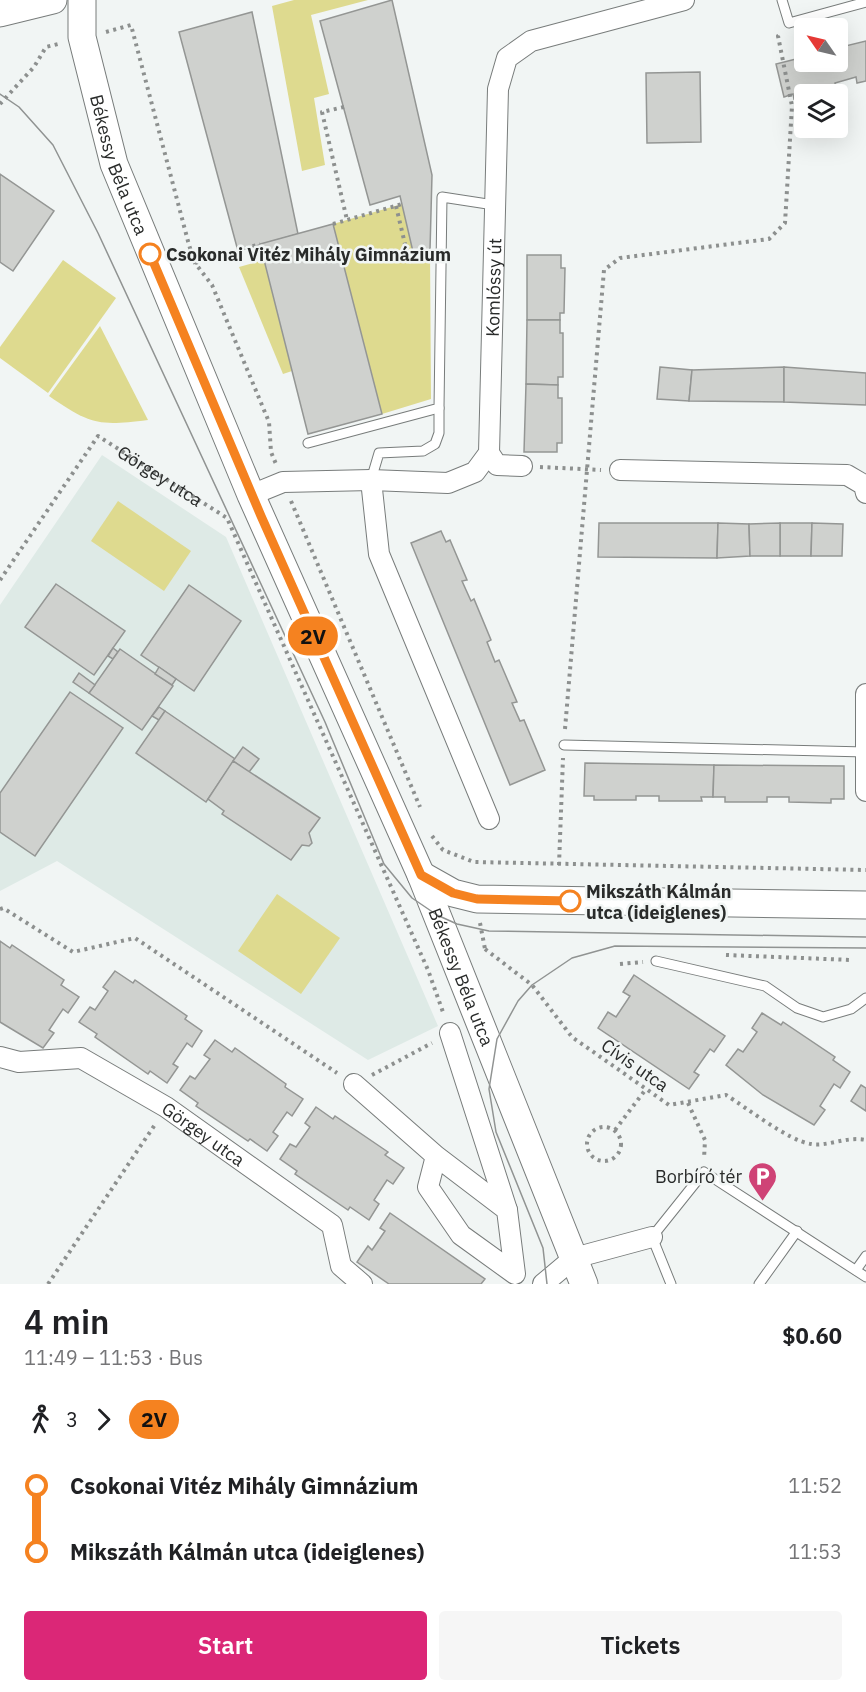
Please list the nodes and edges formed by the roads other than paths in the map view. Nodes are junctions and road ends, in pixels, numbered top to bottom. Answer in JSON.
{"nodes":[{"id":1,"x":53,"y":0,"type":"edge"},
{"id":2,"x":82,"y":0,"type":"edge"},
{"id":3,"x":684,"y":0,"type":"edge"},
{"id":4,"x":782,"y":0,"type":"edge"},
{"id":5,"x":866,"y":3,"type":"edge"},
{"id":6,"x":0,"y":13,"type":"edge"},
{"id":7,"x":494,"y":205,"type":"junction"},
{"id":8,"x":439,"y":408,"type":"junction"},
{"id":9,"x":308,"y":443,"type":"dead end"},
{"id":10,"x":489,"y":453,"type":"junction"},
{"id":11,"x":522,"y":466,"type":"road end"},
{"id":12,"x":620,"y":470,"type":"dead end"},
{"id":13,"x":371,"y":480,"type":"junction"},
{"id":14,"x":866,"y":494,"type":"edge"},
{"id":15,"x":251,"y":495,"type":"junction"},
{"id":16,"x":866,"y":694,"type":"edge"},
{"id":17,"x":564,"y":745,"type":"road end"},
{"id":18,"x":866,"y":752,"type":"edge"},
{"id":19,"x":866,"y":791,"type":"edge"},
{"id":20,"x":489,"y":819,"type":"dead end"},
{"id":21,"x":421,"y":875,"type":"junction"},
{"id":22,"x":866,"y":905,"type":"edge"},
{"id":23,"x":656,"y":961,"type":"road end"},
{"id":24,"x":866,"y":998,"type":"edge"},
{"id":25,"x":450,"y":1033,"type":"road end"},
{"id":26,"x":0,"y":1057,"type":"edge"},
{"id":27,"x":354,"y":1084,"type":"road end"},
{"id":28,"x":436,"y":1156,"type":"junction"},
{"id":29,"x":507,"y":1210,"type":"junction"},
{"id":30,"x":797,"y":1231,"type":"junction"},
{"id":31,"x":652,"y":1237,"type":"junction"},
{"id":32,"x":866,"y":1257,"type":"edge"},
{"id":33,"x":574,"y":1258,"type":"junction"},
{"id":34,"x":856,"y":1270,"type":"junction"},
{"id":35,"x":866,"y":1277,"type":"edge"},
{"id":36,"x":362,"y":1284,"type":"edge"},
{"id":37,"x":543,"y":1284,"type":"edge"},
{"id":38,"x":584,"y":1284,"type":"edge"},
{"id":39,"x":671,"y":1284,"type":"edge"},
{"id":40,"x":759,"y":1284,"type":"edge"}],
"edges":[{"from":1,"to":6,"type":"street"},
{"from":2,"to":15,"type":"street","name":"Békessy Béla utca"},
{"from":3,"to":7,"type":"street","name":"Komlóssy út"},
{"from":4,"to":5,"type":"lane"},
{"from":7,"to":8,"type":"lane"},
{"from":7,"to":10,"type":"street","name":"Komlóssy út"},
{"from":8,"to":9,"type":"lane"},
{"from":8,"to":13,"type":"lane"},
{"from":10,"to":11,"type":"street"},
{"from":10,"to":13,"type":"street"},
{"from":12,"to":14,"type":"street"},
{"from":13,"to":15,"type":"street"},
{"from":13,"to":20,"type":"street"},
{"from":15,"to":21,"type":"street","name":"Békessy Béla utca"},
{"from":16,"to":18,"type":"street"},
{"from":17,"to":18,"type":"lane"},
{"from":18,"to":19,"type":"street"},
{"from":21,"to":22,"type":"street"},
{"from":21,"to":33,"type":"street","name":"Békessy Béla utca"},
{"from":23,"to":24,"type":"lane"},
{"from":25,"to":29,"type":"street"},
{"from":26,"to":36,"type":"street","name":"Görgey utca"},
{"from":27,"to":28,"type":"street"},
{"from":28,"to":29,"type":"street"},
{"from":28,"to":29,"type":"street"},
{"from":30,"to":31,"type":"lane"},
{"from":30,"to":34,"type":"lane"},
{"from":30,"to":40,"type":"lane"},
{"from":31,"to":33,"type":"street"},
{"from":31,"to":39,"type":"lane"},
{"from":32,"to":34,"type":"lane"},
{"from":33,"to":37,"type":"street"},
{"from":33,"to":38,"type":"street","name":"Békessy Béla utca"},
{"from":34,"to":35,"type":"lane"}]}
